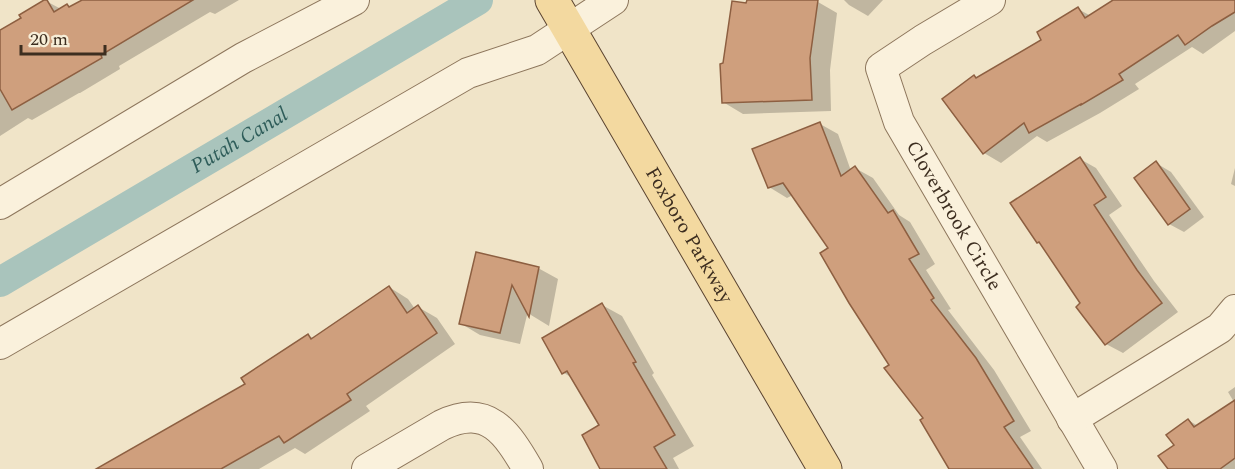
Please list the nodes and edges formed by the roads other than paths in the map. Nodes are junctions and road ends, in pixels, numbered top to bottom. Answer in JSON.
{"nodes":[{"id":1,"x":354,"y":0,"type":"edge"},
{"id":2,"x":613,"y":0,"type":"edge"},
{"id":3,"x":990,"y":0,"type":"edge"},
{"id":4,"x":552,"y":1,"type":"edge"},
{"id":5,"x":568,"y":30,"type":"junction"},
{"id":6,"x":0,"y":204,"type":"edge"},
{"id":7,"x":1235,"y":310,"type":"edge"},
{"id":8,"x":0,"y":345,"type":"edge"},
{"id":9,"x":1072,"y":419,"type":"junction"},
{"id":10,"x":367,"y":469,"type":"edge"},
{"id":11,"x":528,"y":469,"type":"edge"},
{"id":12,"x":825,"y":469,"type":"edge"},
{"id":13,"x":1102,"y":469,"type":"edge"}],
"edges":[{"from":1,"to":6,"type":"street"},
{"from":2,"to":5,"type":"street"},
{"from":3,"to":9,"type":"street","name":"Cloverbrook Circle"},
{"from":4,"to":5,"type":"main road","name":"Foxboro Parkway"},
{"from":5,"to":8,"type":"street"},
{"from":5,"to":12,"type":"main road","name":"Foxboro Parkway"},
{"from":7,"to":9,"type":"street"},
{"from":9,"to":13,"type":"street","name":"Cloverbrook Circle"},
{"from":10,"to":11,"type":"street"}]}
